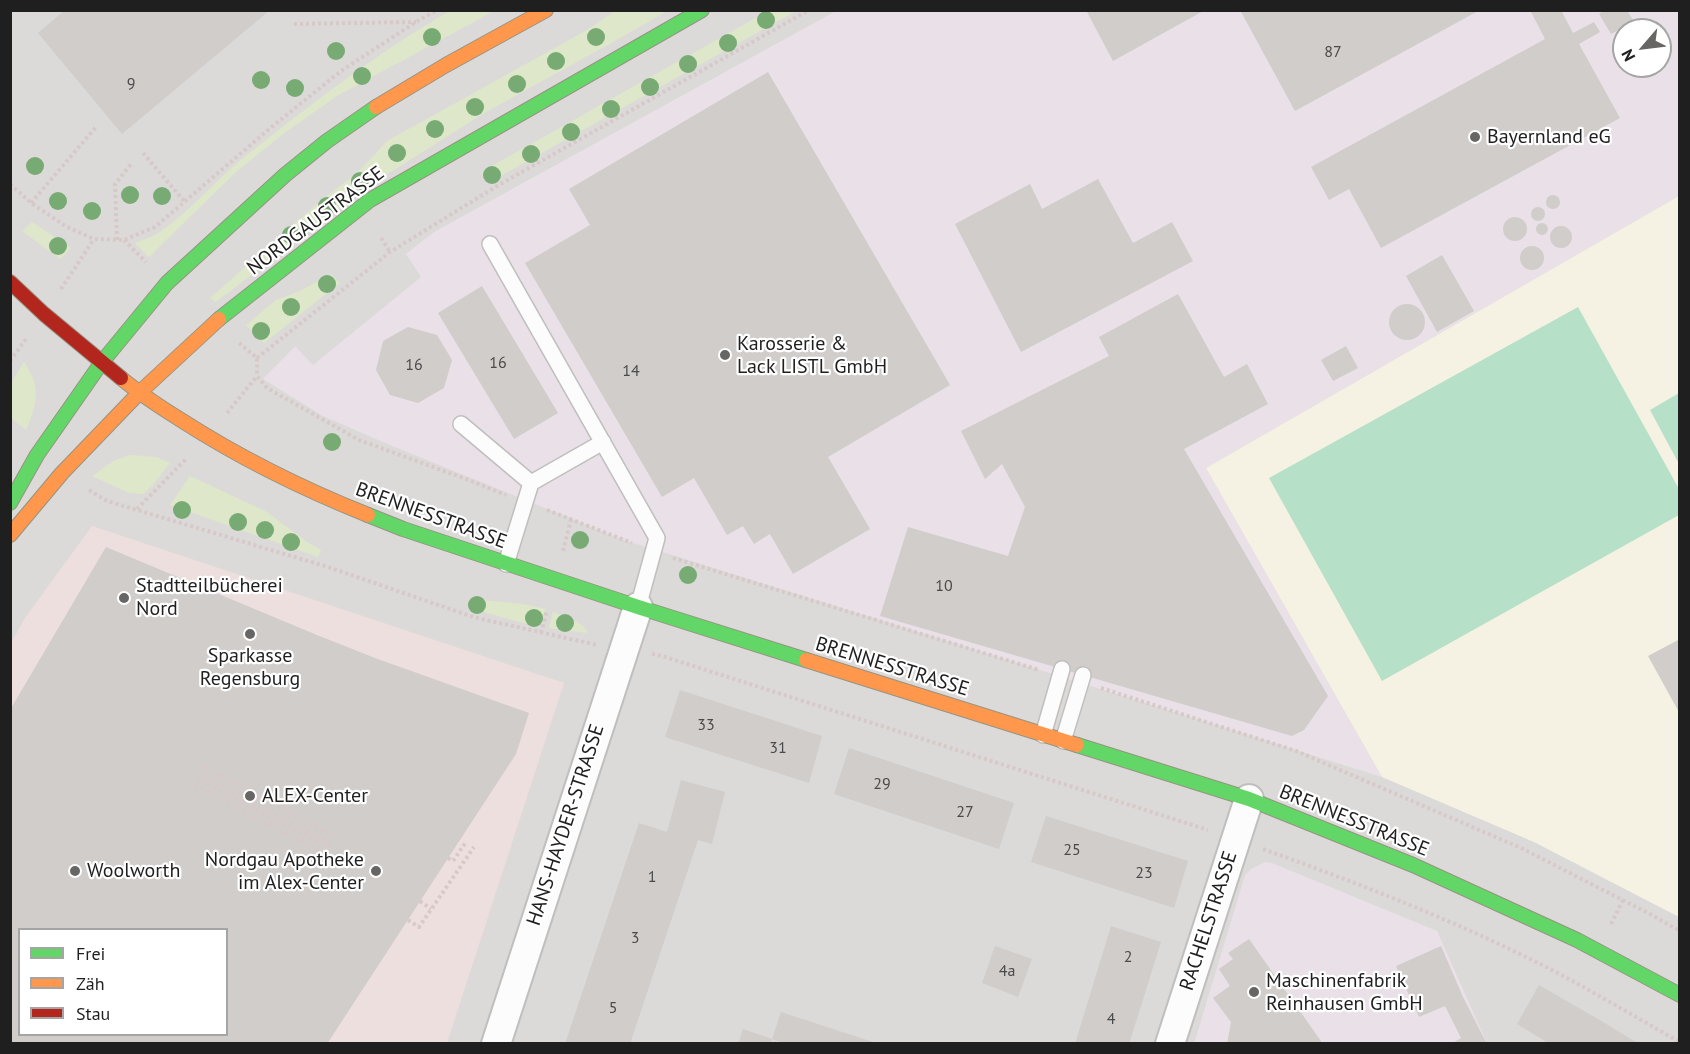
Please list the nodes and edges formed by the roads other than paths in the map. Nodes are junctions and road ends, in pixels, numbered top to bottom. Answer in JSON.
{"nodes":[{"id":1,"x":546,"y":10,"type":"edge"},
{"id":2,"x":702,"y":10,"type":"edge"},
{"id":3,"x":490,"y":244,"type":"dead end"},
{"id":4,"x":10,"y":282,"type":"edge"},
{"id":5,"x":102,"y":362,"type":"junction"},
{"id":6,"x":139,"y":393,"type":"junction"},
{"id":7,"x":461,"y":424,"type":"dead end"},
{"id":8,"x":603,"y":442,"type":"junction"},
{"id":9,"x":531,"y":483,"type":"junction"},
{"id":10,"x":10,"y":502,"type":"edge"},
{"id":11,"x":10,"y":535,"type":"edge"},
{"id":12,"x":506,"y":564,"type":"junction"},
{"id":13,"x":638,"y":607,"type":"junction"},
{"id":14,"x":1061,"y":673,"type":"road end"},
{"id":15,"x":1082,"y":678,"type":"road end"},
{"id":16,"x":1043,"y":735,"type":"junction"},
{"id":17,"x":1063,"y":741,"type":"junction"},
{"id":18,"x":1249,"y":800,"type":"junction"},
{"id":19,"x":1680,"y":995,"type":"edge"},
{"id":20,"x":496,"y":1044,"type":"edge"},
{"id":21,"x":1170,"y":1044,"type":"edge"}],
"edges":[{"from":1,"to":5,"type":"street"},
{"from":2,"to":6,"type":"street","name":"NORDGAUSTRASSE"},
{"from":3,"to":8,"type":"lane"},
{"from":4,"to":5,"type":"street","name":"BRENNESSTRASSE"},
{"from":5,"to":6,"type":"street","name":"BRENNESSTRASSE"},
{"from":5,"to":10,"type":"street"},
{"from":6,"to":11,"type":"street","name":"NORDGAUSTRASSE"},
{"from":6,"to":12,"type":"street","name":"BRENNESSTRASSE"},
{"from":7,"to":9,"type":"lane"},
{"from":8,"to":9,"type":"lane"},
{"from":8,"to":13,"type":"lane"},
{"from":9,"to":12,"type":"lane"},
{"from":12,"to":13,"type":"street","name":"BRENNESSTRASSE"},
{"from":13,"to":16,"type":"street","name":"BRENNESSTRASSE"},
{"from":13,"to":20,"type":"street","name":"HANS-HAYDER-STRASSE"},
{"from":14,"to":16,"type":"lane"},
{"from":15,"to":17,"type":"lane"},
{"from":16,"to":17,"type":"street","name":"BRENNESSTRASSE"},
{"from":17,"to":18,"type":"street","name":"BRENNESSTRASSE"},
{"from":18,"to":19,"type":"street","name":"BRENNESSTRASSE"},
{"from":18,"to":21,"type":"street","name":"RACHELSTRASSE"}]}
